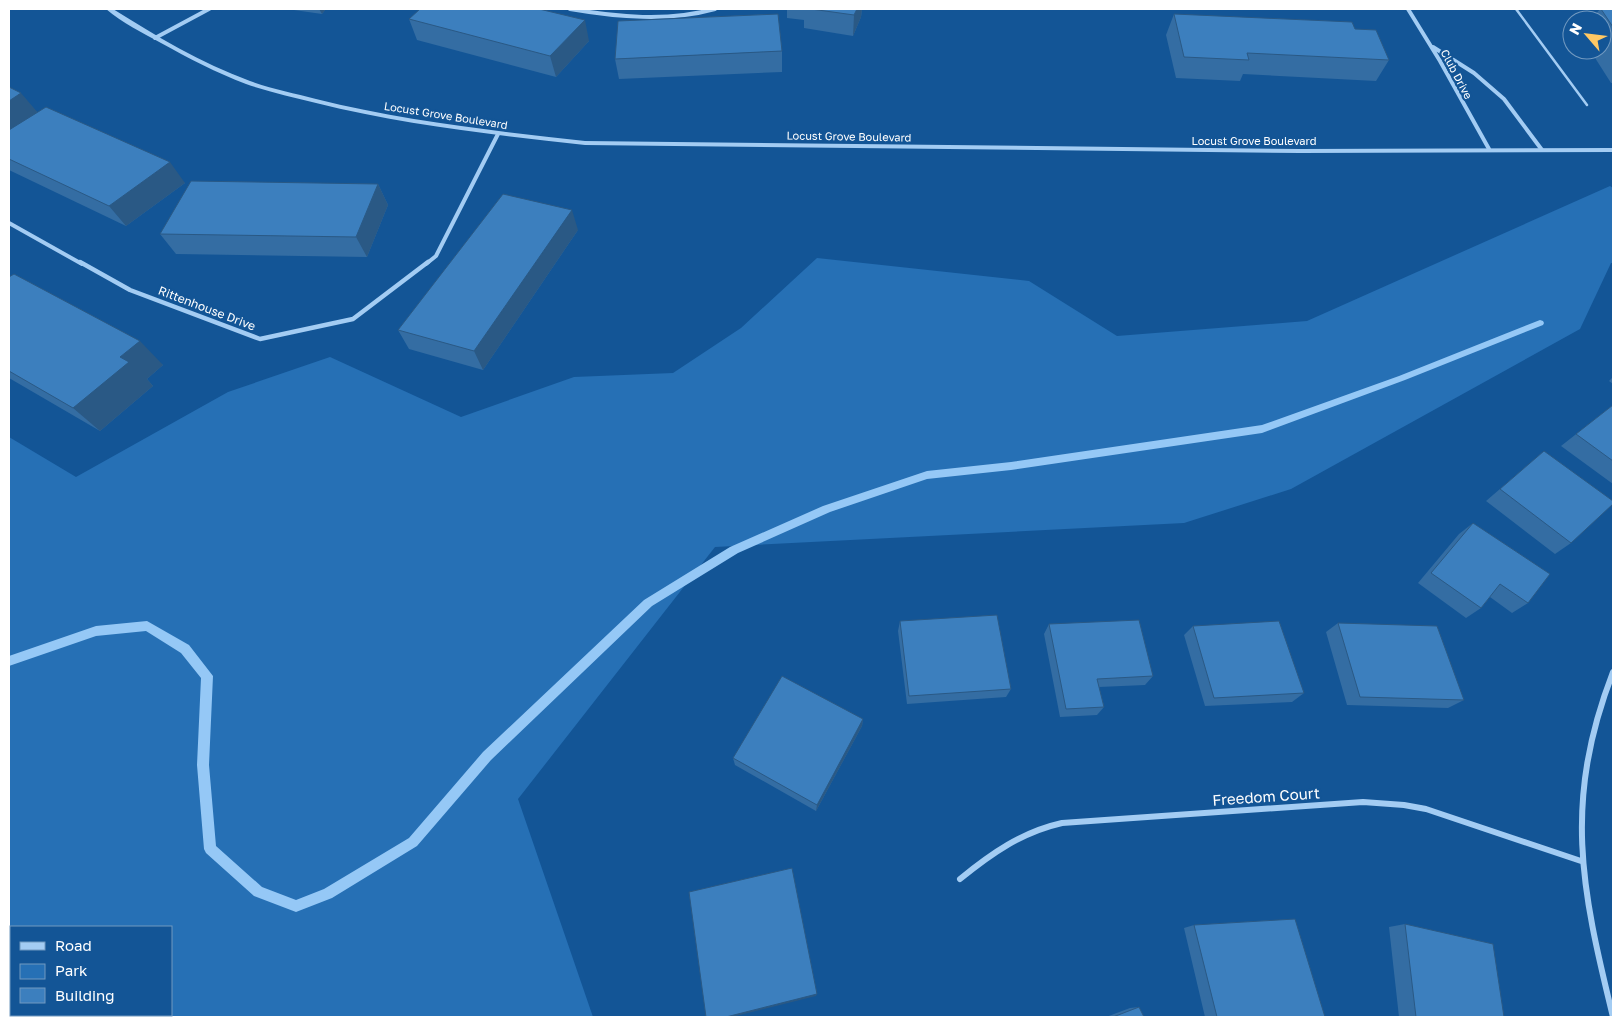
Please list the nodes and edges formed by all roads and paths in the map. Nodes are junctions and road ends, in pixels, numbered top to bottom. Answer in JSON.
{"nodes":[{"id":1,"x":109,"y":9,"type":"edge"},
{"id":2,"x":209,"y":9,"type":"edge"},
{"id":3,"x":570,"y":9,"type":"edge"},
{"id":4,"x":715,"y":9,"type":"edge"},
{"id":5,"x":1408,"y":9,"type":"edge"},
{"id":6,"x":1516,"y":9,"type":"edge"},
{"id":7,"x":155,"y":38,"type":"junction"},
{"id":8,"x":1433,"y":46,"type":"junction"},
{"id":9,"x":1587,"y":105,"type":"dead end"},
{"id":10,"x":498,"y":134,"type":"junction"},
{"id":11,"x":1489,"y":149,"type":"junction"},
{"id":12,"x":1542,"y":150,"type":"junction"},
{"id":13,"x":1613,"y":150,"type":"edge"},
{"id":14,"x":9,"y":223,"type":"edge"},
{"id":15,"x":1613,"y":672,"type":"edge"},
{"id":16,"x":1582,"y":861,"type":"junction"},
{"id":17,"x":960,"y":879,"type":"dead end"},
{"id":18,"x":1613,"y":1017,"type":"edge"}],
"edges":[{"from":1,"to":7,"type":"street","name":"Locust Grove Boulevard"},
{"from":2,"to":7,"type":"street"},
{"from":3,"to":4,"type":"street"},
{"from":5,"to":8,"type":"street","name":"Club Drive"},
{"from":6,"to":9,"type":"lane"},
{"from":7,"to":10,"type":"street","name":"Locust Grove Boulevard"},
{"from":8,"to":11,"type":"street","name":"Club Drive"},
{"from":8,"to":12,"type":"street"},
{"from":10,"to":11,"type":"street","name":"Locust Grove Boulevard"},
{"from":10,"to":14,"type":"street","name":"Rittenhouse Drive"},
{"from":11,"to":12,"type":"street","name":"Locust Grove Boulevard"},
{"from":12,"to":13,"type":"street","name":"Locust Grove Boulevard"},
{"from":15,"to":16,"type":"street"},
{"from":16,"to":17,"type":"street","name":"Freedom Court"},
{"from":16,"to":18,"type":"street"}]}
